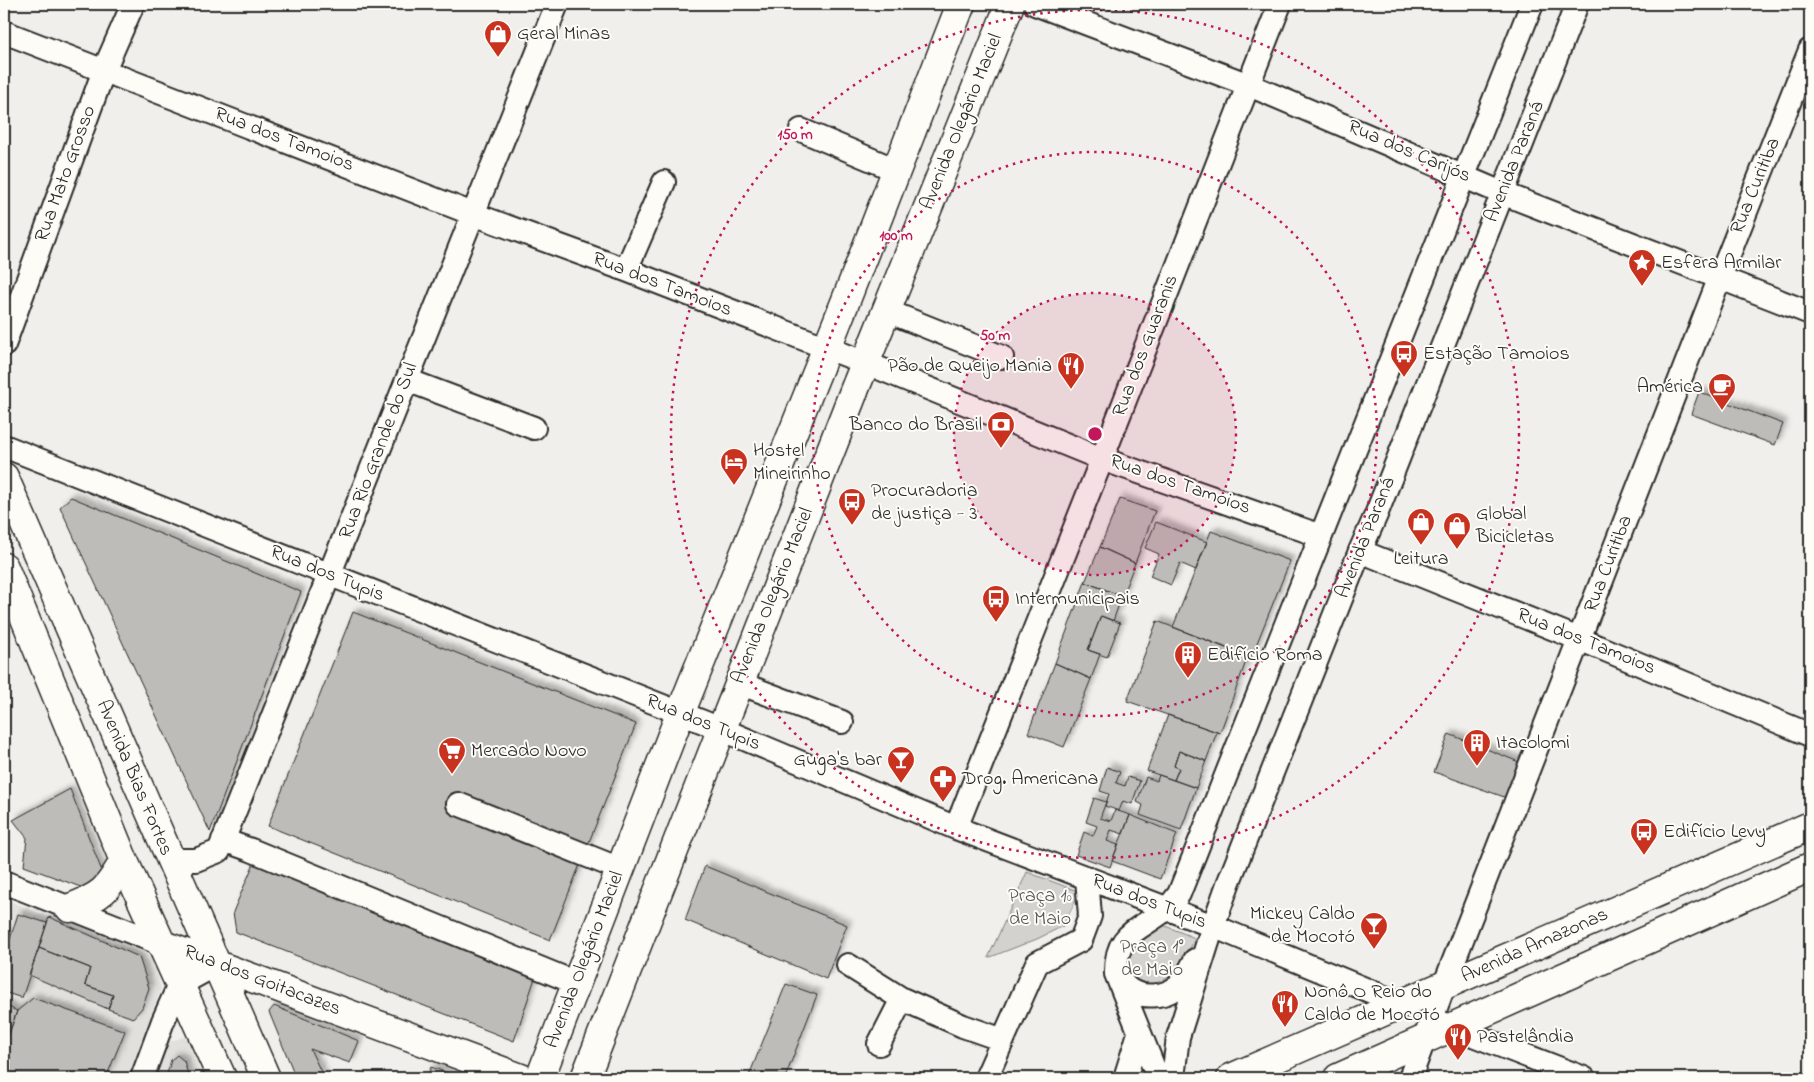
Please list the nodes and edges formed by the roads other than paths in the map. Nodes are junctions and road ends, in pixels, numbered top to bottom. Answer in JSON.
{"nodes":[{"id":1,"x":133,"y":4,"type":"edge"},
{"id":2,"x":557,"y":4,"type":"edge"},
{"id":3,"x":961,"y":4,"type":"edge"},
{"id":4,"x":1010,"y":4,"type":"edge"},
{"id":5,"x":1035,"y":4,"type":"edge"},
{"id":6,"x":1280,"y":4,"type":"edge"},
{"id":7,"x":1532,"y":4,"type":"edge"},
{"id":8,"x":1577,"y":4,"type":"edge"},
{"id":9,"x":4,"y":32,"type":"edge"},
{"id":10,"x":1810,"y":50,"type":"edge"},
{"id":11,"x":104,"y":70,"type":"junction"},
{"id":12,"x":1249,"y":85,"type":"junction"},
{"id":13,"x":801,"y":130,"type":"dead end"},
{"id":14,"x":896,"y":170,"type":"junction"},
{"id":15,"x":1464,"y":175,"type":"junction"},
{"id":16,"x":664,"y":182,"type":"dead end"},
{"id":17,"x":1502,"y":193,"type":"junction"},
{"id":18,"x":473,"y":214,"type":"junction"},
{"id":19,"x":626,"y":270,"type":"junction"},
{"id":20,"x":1720,"y":277,"type":"junction"},
{"id":21,"x":887,"y":311,"type":"junction"},
{"id":22,"x":1810,"y":313,"type":"edge"},
{"id":23,"x":4,"y":346,"type":"edge"},
{"id":24,"x":826,"y":348,"type":"junction"},
{"id":25,"x":1002,"y":357,"type":"dead end"},
{"id":26,"x":866,"y":363,"type":"junction"},
{"id":27,"x":407,"y":380,"type":"junction"},
{"id":28,"x":534,"y":428,"type":"dead end"},
{"id":29,"x":4,"y":446,"type":"edge"},
{"id":30,"x":1102,"y":458,"type":"junction"},
{"id":31,"x":4,"y":477,"type":"edge"},
{"id":32,"x":1321,"y":536,"type":"junction"},
{"id":33,"x":1360,"y":551,"type":"junction"},
{"id":34,"x":4,"y":567,"type":"edge"},
{"id":35,"x":330,"y":575,"type":"junction"},
{"id":36,"x":1579,"y":639,"type":"junction"},
{"id":37,"x":739,"y":683,"type":"junction"},
{"id":38,"x":680,"y":714,"type":"junction"},
{"id":39,"x":842,"y":722,"type":"dead end"},
{"id":40,"x":721,"y":729,"type":"junction"},
{"id":41,"x":1810,"y":735,"type":"edge"},
{"id":42,"x":458,"y":804,"type":"dead end"},
{"id":43,"x":1810,"y":826,"type":"edge"},
{"id":44,"x":956,"y":828,"type":"junction"},
{"id":45,"x":224,"y":840,"type":"junction"},
{"id":46,"x":170,"y":860,"type":"junction"},
{"id":47,"x":124,"y":861,"type":"junction"},
{"id":48,"x":1810,"y":867,"type":"edge"},
{"id":49,"x":620,"y":869,"type":"junction"},
{"id":50,"x":1087,"y":878,"type":"junction"},
{"id":51,"x":4,"y":882,"type":"edge"},
{"id":52,"x":70,"y":908,"type":"junction"},
{"id":53,"x":1167,"y":908,"type":"junction"},
{"id":54,"x":1213,"y":926,"type":"junction"},
{"id":55,"x":161,"y":944,"type":"junction"},
{"id":56,"x":216,"y":964,"type":"junction"},
{"id":57,"x":848,"y":966,"type":"dead end"},
{"id":58,"x":1116,"y":974,"type":"junction"},
{"id":59,"x":576,"y":983,"type":"junction"},
{"id":60,"x":179,"y":985,"type":"junction"},
{"id":61,"x":1444,"y":986,"type":"junction"},
{"id":62,"x":902,"y":1000,"type":"junction"},
{"id":63,"x":1401,"y":1004,"type":"junction"},
{"id":64,"x":1436,"y":1029,"type":"junction"},
{"id":65,"x":1139,"y":1033,"type":"junction"},
{"id":66,"x":1003,"y":1040,"type":"junction"},
{"id":67,"x":879,"y":1044,"type":"dead end"},
{"id":68,"x":1358,"y":1075,"type":"edge"},
{"id":69,"x":142,"y":1078,"type":"edge"},
{"id":70,"x":222,"y":1078,"type":"edge"},
{"id":71,"x":266,"y":1078,"type":"edge"},
{"id":72,"x":521,"y":1078,"type":"edge"},
{"id":73,"x":540,"y":1078,"type":"edge"},
{"id":74,"x":585,"y":1078,"type":"edge"},
{"id":75,"x":986,"y":1078,"type":"edge"},
{"id":76,"x":1125,"y":1078,"type":"edge"},
{"id":77,"x":1158,"y":1078,"type":"edge"},
{"id":78,"x":1173,"y":1078,"type":"edge"},
{"id":79,"x":1231,"y":1078,"type":"edge"},
{"id":80,"x":1410,"y":1078,"type":"edge"},
{"id":81,"x":1584,"y":1078,"type":"edge"}],
"edges":[{"from":1,"to":11,"type":"street","name":"Rua Mato Grosso"},
{"from":2,"to":18,"type":"street","name":"Rua Rio Grande do Sul"},
{"from":3,"to":14,"type":"main road","name":"Avenida Olegário Maciel"},
{"from":4,"to":21,"type":"main road","name":"Avenida Olegário Maciel"},
{"from":5,"to":12,"type":"street","name":"Rua dos Carijós"},
{"from":6,"to":12,"type":"street","name":"Rua dos Guaranis"},
{"from":7,"to":15,"type":"street","name":"Avenida Paraná"},
{"from":8,"to":17,"type":"street","name":"Avenida Paraná"},
{"from":9,"to":11,"type":"street","name":"Rua dos Tamoios"},
{"from":10,"to":20,"type":"street","name":"Rua Curitiba"},
{"from":11,"to":18,"type":"street","name":"Rua dos Tamoios"},
{"from":11,"to":23,"type":"street","name":"Rua Mato Grosso"},
{"from":12,"to":15,"type":"street","name":"Rua dos Carijós"},
{"from":12,"to":30,"type":"street","name":"Rua dos Guaranis"},
{"from":13,"to":14,"type":"street"},
{"from":14,"to":24,"type":"main road","name":"Avenida Olegário Maciel"},
{"from":15,"to":17,"type":"street","name":"Rua dos Carijós"},
{"from":15,"to":32,"type":"street","name":"Avenida Paraná"},
{"from":16,"to":19,"type":"street"},
{"from":17,"to":20,"type":"street","name":"Rua dos Carijós"},
{"from":17,"to":33,"type":"street","name":"Avenida Paraná"},
{"from":18,"to":19,"type":"street","name":"Rua dos Tamoios"},
{"from":18,"to":27,"type":"street","name":"Rua Rio Grande do Sul"},
{"from":19,"to":24,"type":"street","name":"Rua dos Tamoios"},
{"from":20,"to":22,"type":"street","name":"Rua dos Carijós"},
{"from":20,"to":36,"type":"street","name":"Rua Curitiba"},
{"from":21,"to":25,"type":"street"},
{"from":21,"to":26,"type":"main road","name":"Avenida Olegário Maciel"},
{"from":24,"to":26,"type":"street","name":"Rua dos Tamoios"},
{"from":24,"to":38,"type":"main road","name":"Avenida Olegário Maciel"},
{"from":26,"to":30,"type":"street","name":"Rua dos Tamoios"},
{"from":26,"to":37,"type":"main road","name":"Avenida Olegário Maciel"},
{"from":27,"to":28,"type":"street"},
{"from":27,"to":35,"type":"street","name":"Rua Rio Grande do Sul"},
{"from":29,"to":35,"type":"street","name":"Rua dos Tupis"},
{"from":30,"to":32,"type":"street","name":"Rua dos Tamoios"},
{"from":30,"to":44,"type":"street","name":"Rua dos Guaranis"},
{"from":31,"to":46,"type":"main road","name":"Avenida Bias Fortes"},
{"from":32,"to":53,"type":"street","name":"Avenida Paraná"},
{"from":33,"to":36,"type":"street","name":"Rua dos Tamoios"},
{"from":33,"to":54,"type":"street","name":"Avenida Paraná"},
{"from":34,"to":47,"type":"main road","name":"Avenida Bias Fortes"},
{"from":35,"to":38,"type":"street","name":"Rua dos Tupis"},
{"from":35,"to":45,"type":"street","name":"Rua Rio Grande do Sul"},
{"from":36,"to":41,"type":"street","name":"Rua dos Tamoios"},
{"from":36,"to":61,"type":"street","name":"Rua Curitiba"},
{"from":37,"to":39,"type":"street"},
{"from":37,"to":40,"type":"main road","name":"Avenida Olegário Maciel"},
{"from":38,"to":40,"type":"street","name":"Rua dos Tupis"},
{"from":38,"to":49,"type":"main road","name":"Avenida Olegário Maciel"},
{"from":40,"to":44,"type":"street","name":"Rua dos Tupis"},
{"from":40,"to":74,"type":"main road","name":"Avenida Olegário Maciel"},
{"from":42,"to":49,"type":"street"},
{"from":43,"to":61,"type":"main road","name":"Avenida Amazonas"},
{"from":44,"to":50,"type":"street","name":"Rua dos Tupis"},
{"from":45,"to":46,"type":"street","name":"Rua Rio Grande do Sul"},
{"from":45,"to":59,"type":"street"},
{"from":46,"to":56,"type":"main road","name":"Avenida Bias Fortes"},
{"from":47,"to":52,"type":"main road"},
{"from":47,"to":55,"type":"main road","name":"Avenida Bias Fortes"},
{"from":48,"to":64,"type":"main road","name":"Avenida Amazonas"},
{"from":49,"to":59,"type":"main road","name":"Avenida Olegário Maciel"},
{"from":50,"to":53,"type":"street","name":"Rua dos Tupis"},
{"from":50,"to":66,"type":"street"},
{"from":51,"to":52,"type":"street","name":"Rua dos Goitacazes"},
{"from":52,"to":55,"type":"street","name":"Rua dos Goitacazes"},
{"from":53,"to":54,"type":"street","name":"Rua dos Tupis"},
{"from":53,"to":58,"type":"street","name":"Avenida Paraná"},
{"from":54,"to":58,"type":"street"},
{"from":54,"to":63,"type":"street","name":"Rua dos Tupis"},
{"from":54,"to":78,"type":"street","name":"Avenida Paraná"},
{"from":55,"to":56,"type":"main road","name":"Rua dos Goitacazes"},
{"from":55,"to":60,"type":"main road","name":"Avenida Bias Fortes"},
{"from":56,"to":60,"type":"street"},
{"from":56,"to":71,"type":"main road","name":"Avenida Bias Fortes"},
{"from":56,"to":72,"type":"main road","name":"Rua dos Goitacazes"},
{"from":57,"to":62,"type":"street"},
{"from":58,"to":65,"type":"street","name":"Avenida Paraná"},
{"from":59,"to":73,"type":"main road","name":"Avenida Olegário Maciel"},
{"from":60,"to":69,"type":"street"},
{"from":60,"to":70,"type":"main road","name":"Avenida Bias Fortes"},
{"from":61,"to":63,"type":"main road","name":"Avenida Amazonas"},
{"from":61,"to":64,"type":"street","name":"Rua Curitiba"},
{"from":62,"to":66,"type":"street"},
{"from":62,"to":67,"type":"street"},
{"from":63,"to":79,"type":"main road","name":"Avenida Amazonas"},
{"from":64,"to":68,"type":"main road","name":"Avenida Amazonas"},
{"from":64,"to":80,"type":"street","name":"Rua Curitiba"},
{"from":64,"to":81,"type":"street"},
{"from":65,"to":76,"type":"street"},
{"from":65,"to":77,"type":"street","name":"Avenida Paraná"},
{"from":66,"to":75,"type":"street"}]}
